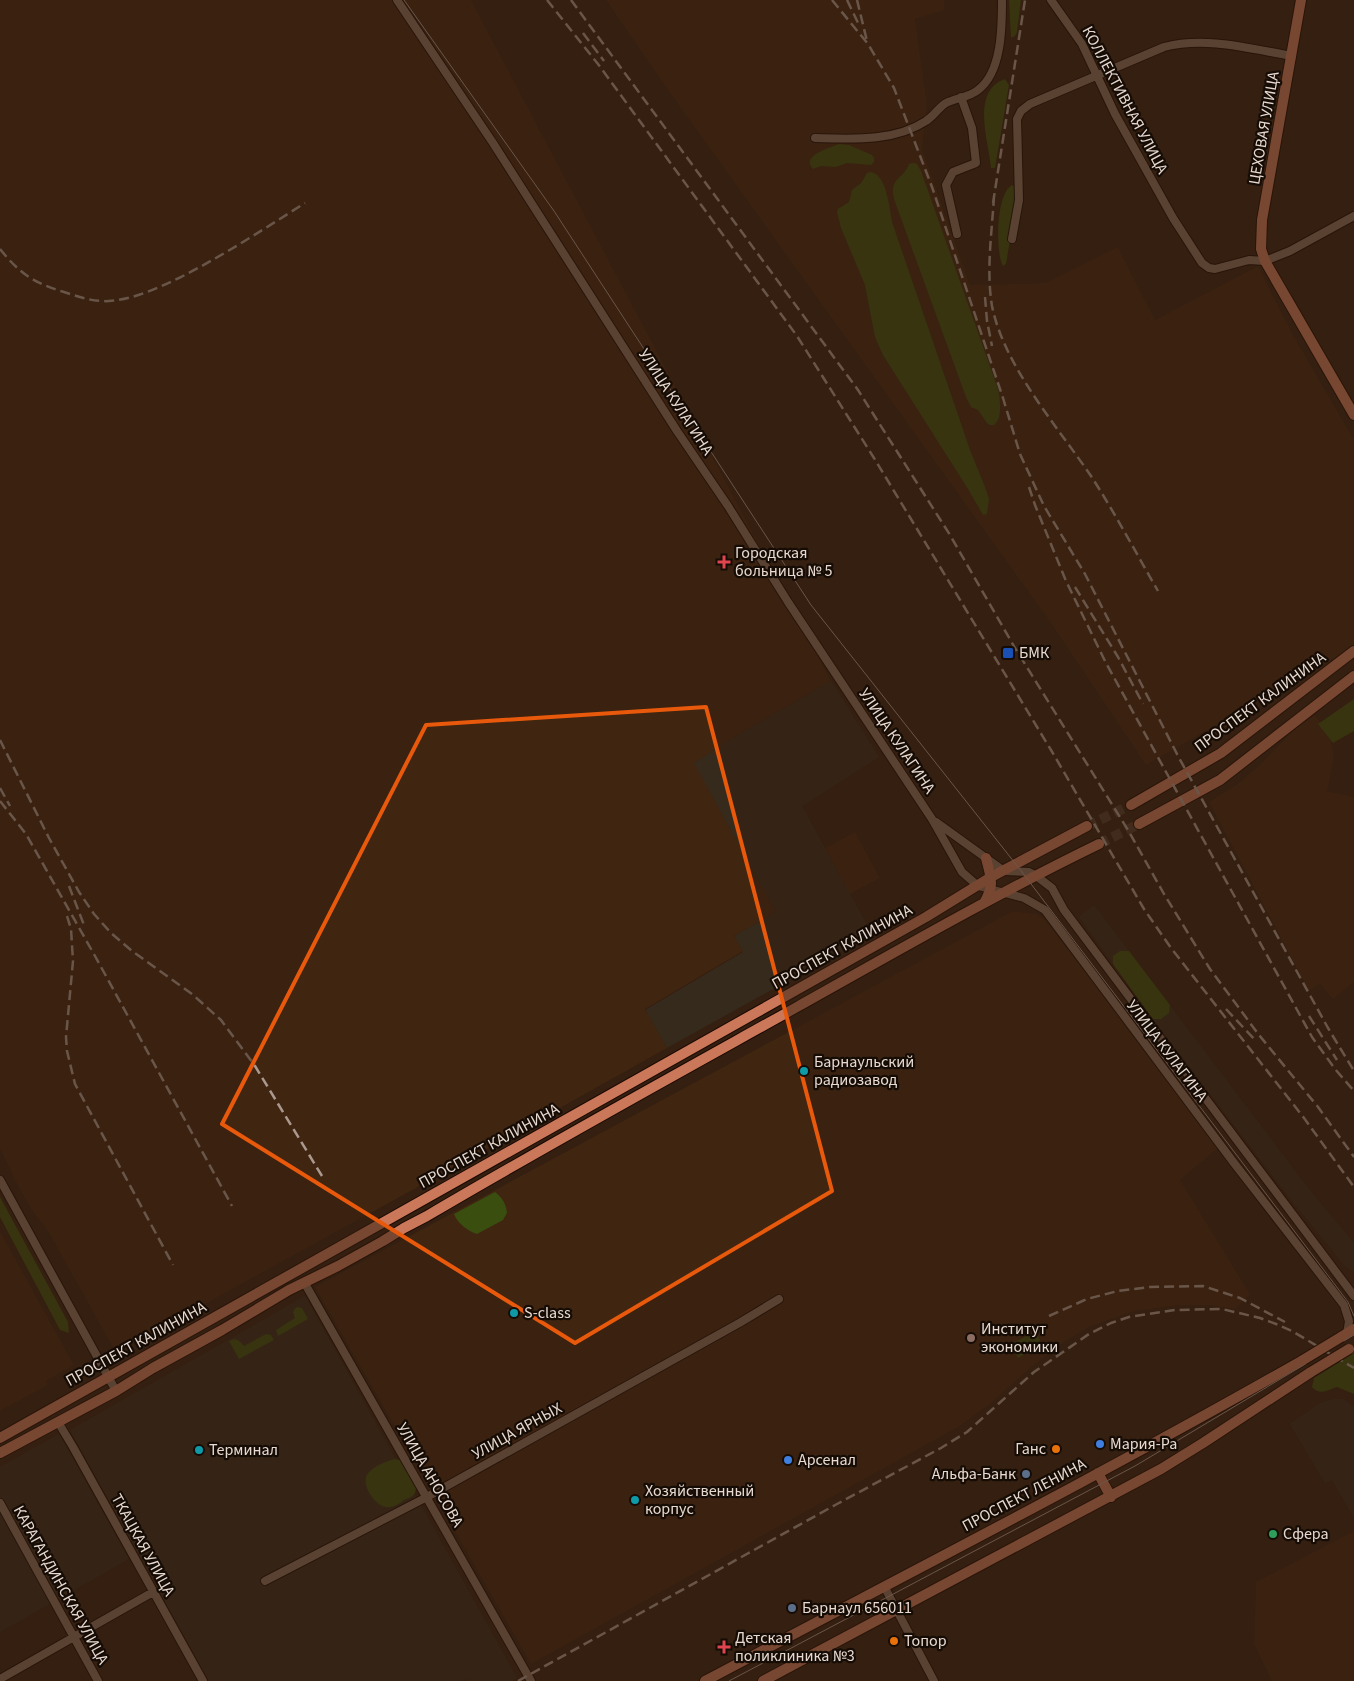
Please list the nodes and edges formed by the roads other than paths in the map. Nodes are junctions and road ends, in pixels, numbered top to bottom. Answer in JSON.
{"nodes":[{"id":1,"x":396,"y":0,"type":"edge"},
{"id":2,"x":1002,"y":0,"type":"edge"},
{"id":3,"x":1051,"y":0,"type":"edge"},
{"id":4,"x":1302,"y":0,"type":"edge"},
{"id":5,"x":1292,"y":56,"type":"junction"},
{"id":6,"x":1097,"y":75,"type":"junction"},
{"id":7,"x":961,"y":97,"type":"junction"},
{"id":8,"x":815,"y":138,"type":"dead end"},
{"id":9,"x":1354,"y":216,"type":"edge"},
{"id":10,"x":957,"y":234,"type":"dead end"},
{"id":11,"x":1012,"y":239,"type":"dead end"},
{"id":12,"x":1265,"y":261,"type":"junction"},
{"id":13,"x":1354,"y":415,"type":"edge"},
{"id":14,"x":1354,"y":651,"type":"edge"},
{"id":15,"x":1354,"y":676,"type":"edge"},
{"id":16,"x":1131,"y":804,"type":"tunnel mouth"},
{"id":17,"x":932,"y":820,"type":"junction"},
{"id":18,"x":1139,"y":824,"type":"tunnel mouth"},
{"id":19,"x":1087,"y":826,"type":"tunnel mouth"},
{"id":20,"x":1099,"y":844,"type":"tunnel mouth"},
{"id":21,"x":986,"y":858,"type":"junction"},
{"id":22,"x":1004,"y":871,"type":"junction"},
{"id":23,"x":1031,"y":877,"type":"junction"},
{"id":24,"x":991,"y":878,"type":"junction"},
{"id":25,"x":978,"y":886,"type":"junction"},
{"id":26,"x":992,"y":890,"type":"junction"},
{"id":27,"x":1004,"y":893,"type":"junction"},
{"id":28,"x":983,"y":904,"type":"junction"},
{"id":29,"x":1246,"y":1153,"type":"junction"},
{"id":30,"x":1234,"y":1163,"type":"junction"},
{"id":31,"x":0,"y":1180,"type":"edge"},
{"id":32,"x":1298,"y":1222,"type":"junction"},
{"id":33,"x":1287,"y":1230,"type":"junction"},
{"id":34,"x":1314,"y":1244,"type":"junction"},
{"id":35,"x":1304,"y":1252,"type":"junction"},
{"id":36,"x":298,"y":1270,"type":"junction"},
{"id":37,"x":304,"y":1282,"type":"junction"},
{"id":38,"x":1354,"y":1296,"type":"edge"},
{"id":39,"x":779,"y":1299,"type":"dead end"},
{"id":40,"x":1347,"y":1334,"type":"edge"},
{"id":41,"x":1352,"y":1348,"type":"edge"},
{"id":42,"x":108,"y":1376,"type":"junction"},
{"id":43,"x":116,"y":1391,"type":"junction"},
{"id":44,"x":52,"y":1409,"type":"junction"},
{"id":45,"x":58,"y":1422,"type":"junction"},
{"id":46,"x":0,"y":1438,"type":"edge"},
{"id":47,"x":0,"y":1453,"type":"edge"},
{"id":48,"x":1098,"y":1473,"type":"junction"},
{"id":49,"x":427,"y":1497,"type":"junction"},
{"id":50,"x":1111,"y":1497,"type":"junction"},
{"id":51,"x":0,"y":1503,"type":"edge"},
{"id":52,"x":265,"y":1581,"type":"dead end"},
{"id":53,"x":884,"y":1586,"type":"junction"},
{"id":54,"x":153,"y":1592,"type":"junction"},
{"id":55,"x":896,"y":1610,"type":"junction"},
{"id":56,"x":74,"y":1636,"type":"junction"},
{"id":57,"x":0,"y":1678,"type":"edge"},
{"id":58,"x":98,"y":1681,"type":"edge"},
{"id":59,"x":203,"y":1681,"type":"edge"},
{"id":60,"x":531,"y":1681,"type":"edge"},
{"id":61,"x":705,"y":1681,"type":"edge"},
{"id":62,"x":763,"y":1681,"type":"edge"},
{"id":63,"x":934,"y":1681,"type":"edge"}],
"edges":[{"from":1,"to":17,"type":"street","name":"УЛИЦА КУЛАГИНА"},
{"from":2,"to":7,"type":"street"},
{"from":3,"to":6,"type":"street","name":"КОЛЛЕКТИВНАЯ УЛИЦА"},
{"from":4,"to":5,"type":"main road","name":"ЦЕХОВАЯ УЛИЦА"},
{"from":5,"to":6,"type":"street"},
{"from":5,"to":12,"type":"main road","name":"ЦЕХОВАЯ УЛИЦА"},
{"from":6,"to":11,"type":"street"},
{"from":6,"to":12,"type":"street","name":"КОЛЛЕКТИВНАЯ УЛИЦА"},
{"from":7,"to":8,"type":"street"},
{"from":7,"to":10,"type":"street"},
{"from":9,"to":12,"type":"street"},
{"from":12,"to":13,"type":"main road","name":"ЦЕХОВАЯ УЛИЦА"},
{"from":14,"to":16,"type":"main road","name":"ПРОСПЕКТ КАЛИНИНА"},
{"from":15,"to":18,"type":"main road"},
{"from":17,"to":21,"type":"street","name":"УЛИЦА КУЛАГИНА"},
{"from":17,"to":25,"type":"street","name":"УЛИЦА КУЛАГИНА"},
{"from":19,"to":22,"type":"main road","name":"ПРОСПЕКТ КАЛИНИНА"},
{"from":20,"to":23,"type":"main road"},
{"from":21,"to":22,"type":"street","name":"УЛИЦА КУЛАГИНА"},
{"from":21,"to":24,"type":"main road"},
{"from":22,"to":23,"type":"street"},
{"from":22,"to":24,"type":"main road","name":"ПРОСПЕКТ КАЛИНИНА"},
{"from":23,"to":27,"type":"main road","name":"ПРОСПЕКТ КАЛИНИНА"},
{"from":23,"to":29,"type":"street","name":"УЛИЦА КУЛАГИНА"},
{"from":24,"to":25,"type":"main road","name":"ПРОСПЕКТ КАЛИНИНА"},
{"from":24,"to":26,"type":"main road"},
{"from":25,"to":26,"type":"street","name":"УЛИЦА КУЛАГИНА"},
{"from":25,"to":36,"type":"main road","name":"ПРОСПЕКТ КАЛИНИНА"},
{"from":26,"to":27,"type":"street","name":"УЛИЦА КУЛАГИНА"},
{"from":26,"to":28,"type":"main road","name":"ПРОСПЕКТ КАЛИНИНА"},
{"from":27,"to":28,"type":"main road","name":"ПРОСПЕКТ КАЛИНИНА"},
{"from":27,"to":30,"type":"street","name":"УЛИЦА КУЛАГИНА"},
{"from":28,"to":37,"type":"main road","name":"ПРОСПЕКТ КАЛИНИНА"},
{"from":29,"to":30,"type":"street"},
{"from":29,"to":32,"type":"street","name":"УЛИЦА КУЛАГИНА"},
{"from":30,"to":33,"type":"street","name":"УЛИЦА КУЛАГИНА"},
{"from":31,"to":42,"type":"street"},
{"from":32,"to":33,"type":"street"},
{"from":32,"to":34,"type":"street","name":"УЛИЦА КУЛАГИНА"},
{"from":33,"to":35,"type":"street","name":"УЛИЦА КУЛАГИНА"},
{"from":34,"to":35,"type":"street"},
{"from":34,"to":38,"type":"street","name":"УЛИЦА КУЛАГИНА"},
{"from":35,"to":40,"type":"street","name":"УЛИЦА КУЛАГИНА"},
{"from":36,"to":37,"type":"main road"},
{"from":36,"to":42,"type":"main road","name":"ПРОСПЕКТ КАЛИНИНА"},
{"from":37,"to":43,"type":"main road","name":"ПРОСПЕКТ КАЛИНИНА"},
{"from":37,"to":49,"type":"street","name":"УЛИЦА АНОСОВА"},
{"from":39,"to":49,"type":"street","name":"УЛИЦА ЯРНЫХ"},
{"from":40,"to":48,"type":"main road","name":"ПРОСПЕКТ ЛЕНИНА","bridge":true},
{"from":41,"to":50,"type":"main road","bridge":true},
{"from":42,"to":43,"type":"street"},
{"from":42,"to":44,"type":"main road","name":"ПРОСПЕКТ КАЛИНИНА"},
{"from":43,"to":45,"type":"main road","name":"ПРОСПЕКТ КАЛИНИНА"},
{"from":44,"to":45,"type":"main road"},
{"from":44,"to":46,"type":"main road","name":"ПРОСПЕКТ КАЛИНИНА"},
{"from":45,"to":47,"type":"main road","name":"ПРОСПЕКТ КАЛИНИНА"},
{"from":45,"to":54,"type":"street","name":"ТКАЦКАЯ УЛИЦА"},
{"from":48,"to":50,"type":"main road"},
{"from":48,"to":53,"type":"main road","name":"ПРОСПЕКТ ЛЕНИНА"},
{"from":49,"to":52,"type":"street","name":"УЛИЦА ЯРНЫХ"},
{"from":49,"to":60,"type":"street","name":"УЛИЦА АНОСОВА"},
{"from":50,"to":55,"type":"main road"},
{"from":51,"to":56,"type":"street","name":"КАРАГАНДИНСКАЯ УЛИЦА"},
{"from":53,"to":55,"type":"street"},
{"from":53,"to":61,"type":"main road","name":"ПРОСПЕКТ ЛЕНИНА"},
{"from":54,"to":56,"type":"street"},
{"from":54,"to":59,"type":"street","name":"ТКАЦКАЯ УЛИЦА"},
{"from":55,"to":62,"type":"main road"},
{"from":55,"to":63,"type":"street"},
{"from":56,"to":57,"type":"street"},
{"from":56,"to":58,"type":"street","name":"КАРАГАНДИНСКАЯ УЛИЦА"}]}
